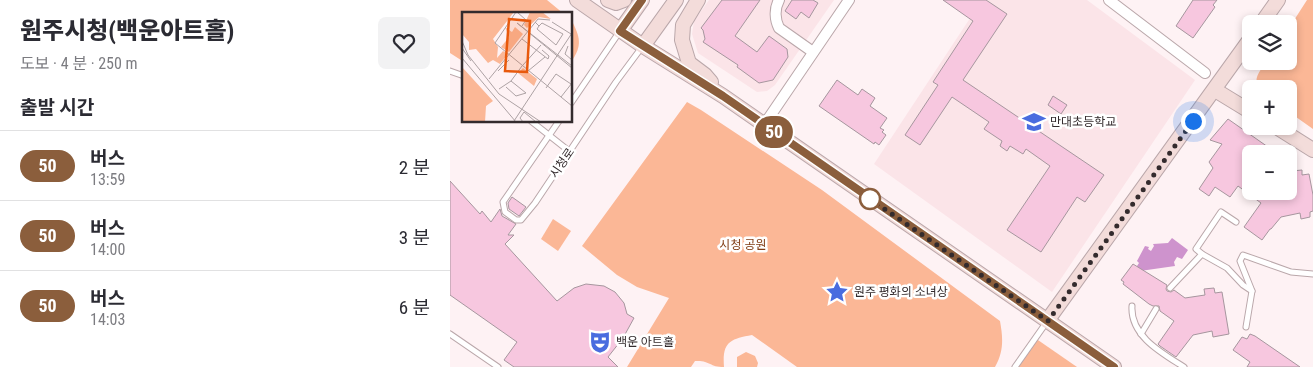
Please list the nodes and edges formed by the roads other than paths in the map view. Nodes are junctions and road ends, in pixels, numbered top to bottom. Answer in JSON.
{"nodes":[{"id":1,"x":577,"y":0,"type":"edge"},
{"id":2,"x":608,"y":0,"type":"edge"},
{"id":3,"x":624,"y":0,"type":"edge"},
{"id":4,"x":642,"y":0,"type":"edge"},
{"id":5,"x":676,"y":0,"type":"edge"},
{"id":6,"x":698,"y":0,"type":"edge"},
{"id":7,"x":779,"y":0,"type":"edge"},
{"id":8,"x":849,"y":0,"type":"edge"},
{"id":9,"x":1109,"y":0,"type":"edge"},
{"id":10,"x":1278,"y":0,"type":"edge"},
{"id":11,"x":1267,"y":15,"type":"edge"},
{"id":12,"x":620,"y":31,"type":"junction"},
{"id":13,"x":643,"y":46,"type":"junction"},
{"id":14,"x":1242,"y":51,"type":"edge"},
{"id":15,"x":814,"y":52,"type":"junction"},
{"id":16,"x":450,"y":71,"type":"edge"},
{"id":17,"x":1205,"y":73,"type":"dead end"},
{"id":18,"x":462,"y":75,"type":"edge"},
{"id":19,"x":1216,"y":90,"type":"junction"},
{"id":20,"x":723,"y":96,"type":"junction"},
{"id":21,"x":572,"y":102,"type":"edge"},
{"id":22,"x":1242,"y":106,"type":"edge"},
{"id":23,"x":532,"y":122,"type":"edge"},
{"id":24,"x":558,"y":122,"type":"edge"},
{"id":25,"x":764,"y":125,"type":"junction"},
{"id":26,"x":1289,"y":135,"type":"edge"},
{"id":27,"x":549,"y":136,"type":"junction"},
{"id":28,"x":1313,"y":150,"type":"edge"},
{"id":29,"x":569,"y":151,"type":"junction"},
{"id":30,"x":1236,"y":222,"type":"dead end"},
{"id":31,"x":1202,"y":254,"type":"junction"},
{"id":32,"x":1313,"y":274,"type":"edge"},
{"id":33,"x":1170,"y":288,"type":"dead end"},
{"id":34,"x":1252,"y":291,"type":"junction"},
{"id":35,"x":1132,"y":306,"type":"dead end"},
{"id":36,"x":1156,"y":309,"type":"dead end"},
{"id":37,"x":1048,"y":321,"type":"junction"},
{"id":38,"x":1246,"y":327,"type":"dead end"},
{"id":39,"x":450,"y":334,"type":"edge"},
{"id":40,"x":1141,"y":334,"type":"junction"},
{"id":41,"x":498,"y":367,"type":"edge"},
{"id":42,"x":1014,"y":367,"type":"edge"},
{"id":43,"x":1114,"y":367,"type":"edge"},
{"id":44,"x":1184,"y":367,"type":"edge"}],
"edges":[{"from":1,"to":12,"type":"street"},
{"from":2,"to":3,"type":"street"},
{"from":4,"to":12,"type":"street"},
{"from":5,"to":13,"type":"street","name":"시청로"},
{"from":6,"to":20,"type":"street"},
{"from":7,"to":15,"type":"street"},
{"from":8,"to":15,"type":"street"},
{"from":9,"to":17,"type":"street"},
{"from":10,"to":11,"type":"street"},
{"from":12,"to":13,"type":"street"},
{"from":12,"to":21,"type":"lane"},
{"from":13,"to":20,"type":"street"},
{"from":13,"to":29,"type":"lane","name":"시청로"},
{"from":14,"to":19,"type":"street"},
{"from":15,"to":25,"type":"street"},
{"from":16,"to":18,"type":"lane"},
{"from":19,"to":22,"type":"street"},
{"from":19,"to":37,"type":"street"},
{"from":20,"to":25,"type":"street"},
{"from":23,"to":27,"type":"lane"},
{"from":24,"to":27,"type":"lane","name":"시청로"},
{"from":25,"to":37,"type":"street"},
{"from":26,"to":28,"type":"street"},
{"from":27,"to":29,"type":"lane"},
{"from":27,"to":29,"type":"lane","name":"시청로"},
{"from":30,"to":31,"type":"lane"},
{"from":31,"to":33,"type":"lane"},
{"from":31,"to":34,"type":"lane"},
{"from":32,"to":34,"type":"lane"},
{"from":34,"to":38,"type":"lane"},
{"from":35,"to":40,"type":"lane"},
{"from":36,"to":40,"type":"lane"},
{"from":37,"to":42,"type":"lane"},
{"from":37,"to":43,"type":"street"},
{"from":39,"to":41,"type":"lane"},
{"from":40,"to":44,"type":"lane"}]}
